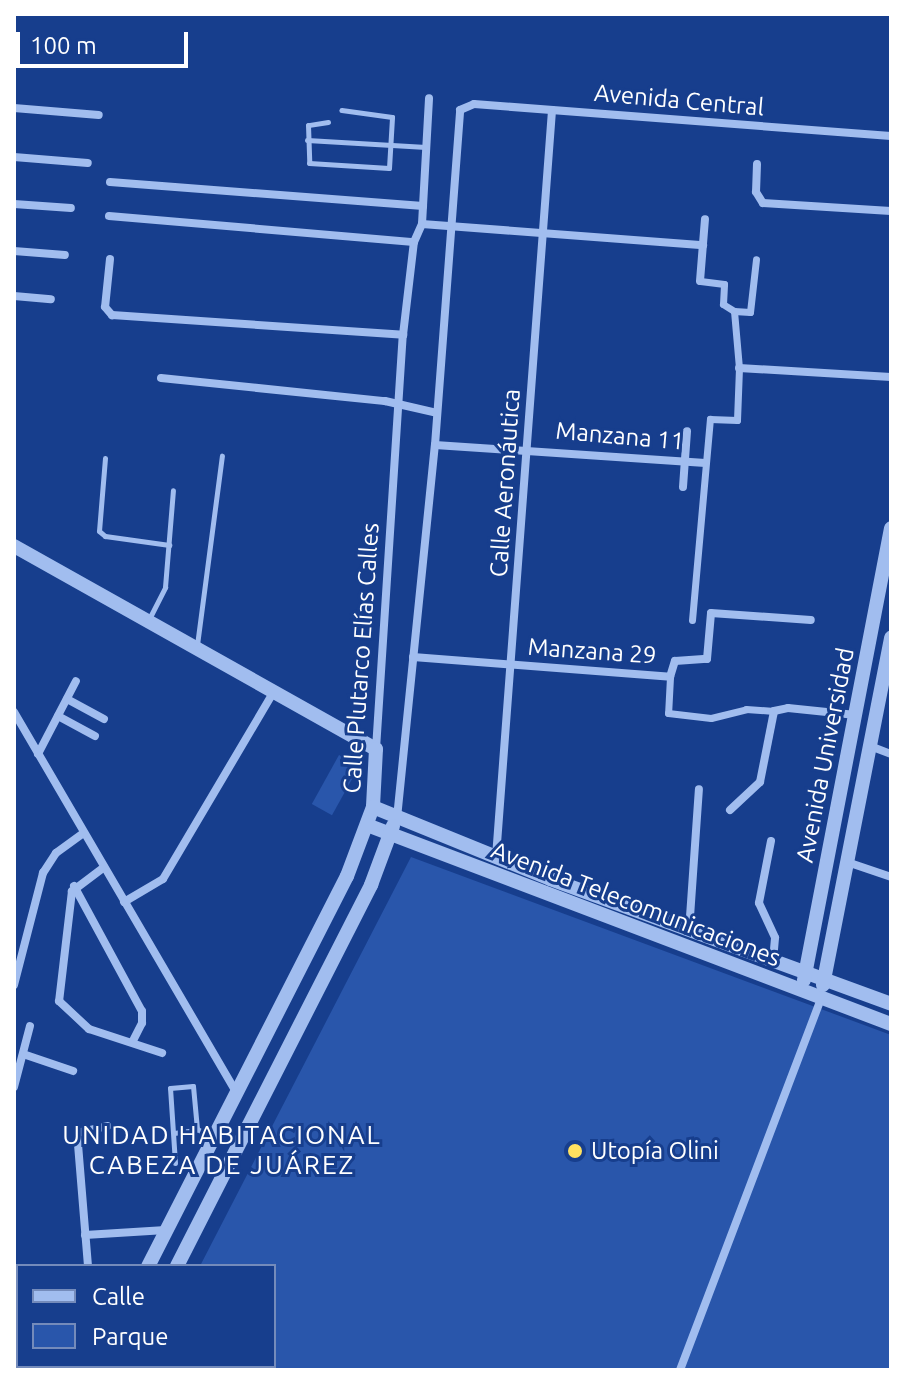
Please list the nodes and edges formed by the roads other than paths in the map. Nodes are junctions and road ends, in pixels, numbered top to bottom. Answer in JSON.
{"nodes":[{"id":1,"x":429,"y":98,"type":"dead end"},
{"id":2,"x":463,"y":105,"type":"joint"},
{"id":3,"x":14,"y":108,"type":"edge"},
{"id":4,"x":341,"y":110,"type":"dead end"},
{"id":5,"x":552,"y":110,"type":"junction"},
{"id":6,"x":99,"y":115,"type":"dead end"},
{"id":7,"x":328,"y":122,"type":"dead end"},
{"id":8,"x":891,"y":136,"type":"edge"},
{"id":9,"x":307,"y":139,"type":"junction"},
{"id":10,"x":392,"y":144,"type":"junction"},
{"id":11,"x":426,"y":147,"type":"junction"},
{"id":12,"x":14,"y":157,"type":"edge"},
{"id":13,"x":88,"y":163,"type":"dead end"},
{"id":14,"x":757,"y":164,"type":"dead end"},
{"id":15,"x":110,"y":182,"type":"dead end"},
{"id":16,"x":14,"y":204,"type":"edge"},
{"id":17,"x":423,"y":206,"type":"junction"},
{"id":18,"x":71,"y":208,"type":"dead end"},
{"id":19,"x":891,"y":211,"type":"edge"},
{"id":20,"x":109,"y":216,"type":"dead end"},
{"id":21,"x":705,"y":219,"type":"dead end"},
{"id":22,"x":422,"y":224,"type":"junction"},
{"id":23,"x":452,"y":225,"type":"junction"},
{"id":24,"x":543,"y":233,"type":"junction"},
{"id":25,"x":414,"y":242,"type":"junction"},
{"id":26,"x":703,"y":245,"type":"junction"},
{"id":27,"x":14,"y":251,"type":"edge"},
{"id":28,"x":65,"y":255,"type":"dead end"},
{"id":29,"x":110,"y":259,"type":"dead end"},
{"id":30,"x":756,"y":259,"type":"dead end"},
{"id":31,"x":700,"y":281,"type":"joint"},
{"id":32,"x":14,"y":296,"type":"edge"},
{"id":33,"x":51,"y":299,"type":"dead end"},
{"id":34,"x":734,"y":311,"type":"junction"},
{"id":35,"x":403,"y":335,"type":"junction"},
{"id":36,"x":739,"y":368,"type":"junction"},
{"id":37,"x":891,"y":377,"type":"edge"},
{"id":38,"x":161,"y":378,"type":"dead end"},
{"id":39,"x":400,"y":405,"type":"junction"},
{"id":40,"x":437,"y":413,"type":"junction"},
{"id":41,"x":687,"y":431,"type":"dead end"},
{"id":42,"x":435,"y":445,"type":"junction"},
{"id":43,"x":528,"y":449,"type":"junction"},
{"id":44,"x":222,"y":456,"type":"dead end"},
{"id":45,"x":105,"y":458,"type":"dead end"},
{"id":46,"x":685,"y":461,"type":"junction"},
{"id":47,"x":705,"y":463,"type":"junction"},
{"id":48,"x":683,"y":487,"type":"dead end"},
{"id":49,"x":173,"y":490,"type":"dead end"},
{"id":50,"x":891,"y":528,"type":"edge"},
{"id":51,"x":169,"y":545,"type":"junction"},
{"id":52,"x":14,"y":546,"type":"edge"},
{"id":53,"x":692,"y":620,"type":"dead end"},
{"id":54,"x":811,"y":620,"type":"dead end"},
{"id":55,"x":147,"y":622,"type":"junction"},
{"id":56,"x":891,"y":638,"type":"edge"},
{"id":57,"x":197,"y":649,"type":"junction"},
{"id":58,"x":413,"y":657,"type":"junction"},
{"id":59,"x":511,"y":666,"type":"junction"},
{"id":60,"x":670,"y":677,"type":"junction"},
{"id":61,"x":76,"y":681,"type":"dead end"},
{"id":62,"x":273,"y":693,"type":"junction"},
{"id":63,"x":67,"y":699,"type":"junction"},
{"id":64,"x":774,"y":711,"type":"junction"},
{"id":65,"x":14,"y":712,"type":"edge"},
{"id":66,"x":856,"y":715,"type":"junction"},
{"id":67,"x":58,"y":716,"type":"junction"},
{"id":68,"x":104,"y":719,"type":"dead end"},
{"id":69,"x":95,"y":736,"type":"dead end"},
{"id":70,"x":870,"y":746,"type":"junction"},
{"id":71,"x":376,"y":749,"type":"junction"},
{"id":72,"x":38,"y":754,"type":"junction"},
{"id":73,"x":891,"y":754,"type":"edge"},
{"id":74,"x":699,"y":789,"type":"dead end"},
{"id":75,"x":373,"y":807,"type":"junction"},
{"id":76,"x":730,"y":810,"type":"dead end"},
{"id":77,"x":396,"y":818,"type":"junction"},
{"id":78,"x":367,"y":825,"type":"junction"},
{"id":79,"x":84,"y":833,"type":"junction"},
{"id":80,"x":390,"y":835,"type":"junction"},
{"id":81,"x":771,"y":841,"type":"dead end"},
{"id":82,"x":495,"y":858,"type":"junction"},
{"id":83,"x":847,"y":862,"type":"junction"},
{"id":84,"x":103,"y":868,"type":"junction"},
{"id":85,"x":891,"y":877,"type":"edge"},
{"id":86,"x":74,"y":886,"type":"junction"},
{"id":87,"x":124,"y":902,"type":"junction"},
{"id":88,"x":689,"y":931,"type":"junction"},
{"id":89,"x":773,"y":961,"type":"junction"},
{"id":90,"x":806,"y":972,"type":"junction"},
{"id":91,"x":824,"y":980,"type":"junction"},
{"id":92,"x":14,"y":985,"type":"edge"},
{"id":93,"x":802,"y":991,"type":"junction"},
{"id":94,"x":821,"y":998,"type":"junction"},
{"id":95,"x":891,"y":1004,"type":"edge"},
{"id":96,"x":891,"y":1024,"type":"edge"},
{"id":97,"x":30,"y":1026,"type":"dead end"},
{"id":98,"x":133,"y":1041,"type":"junction"},
{"id":99,"x":162,"y":1053,"type":"dead end"},
{"id":100,"x":23,"y":1054,"type":"junction"},
{"id":101,"x":73,"y":1071,"type":"dead end"},
{"id":102,"x":14,"y":1087,"type":"edge"},
{"id":103,"x":237,"y":1093,"type":"junction"},
{"id":104,"x":107,"y":1126,"type":"dead end"},
{"id":105,"x":197,"y":1129,"type":"junction"},
{"id":106,"x":174,"y":1133,"type":"junction"},
{"id":107,"x":213,"y":1138,"type":"junction"},
{"id":108,"x":175,"y":1163,"type":"dead end"},
{"id":109,"x":166,"y":1230,"type":"junction"},
{"id":110,"x":85,"y":1235,"type":"junction"},
{"id":111,"x":88,"y":1264,"type":"edge"},
{"id":112,"x":149,"y":1264,"type":"edge"},
{"id":113,"x":178,"y":1264,"type":"edge"},
{"id":114,"x":680,"y":1370,"type":"edge"}],
"edges":[{"from":1,"to":11,"type":"street","name":"Calle Plutarco Elías Calles"},
{"from":2,"to":5,"type":"street","name":"Avenida Central"},
{"from":2,"to":23,"type":"street","name":"Calle Plutarco Elías Calles"},
{"from":3,"to":6,"type":"street"},
{"from":4,"to":10,"type":"lane"},
{"from":5,"to":8,"type":"street","name":"Avenida Central"},
{"from":5,"to":24,"type":"street","name":"Calle Aeronáutica"},
{"from":7,"to":9,"type":"lane"},
{"from":9,"to":10,"type":"lane"},
{"from":9,"to":10,"type":"lane"},
{"from":10,"to":11,"type":"lane"},
{"from":11,"to":17,"type":"street","name":"Calle Plutarco Elías Calles"},
{"from":12,"to":13,"type":"street"},
{"from":14,"to":19,"type":"street"},
{"from":15,"to":17,"type":"street"},
{"from":16,"to":18,"type":"street"},
{"from":17,"to":22,"type":"street","name":"Calle Plutarco Elías Calles"},
{"from":20,"to":25,"type":"street"},
{"from":21,"to":26,"type":"street"},
{"from":22,"to":23,"type":"street"},
{"from":22,"to":25,"type":"street","name":"Calle Plutarco Elías Calles"},
{"from":23,"to":24,"type":"street"},
{"from":23,"to":40,"type":"street","name":"Calle Plutarco Elías Calles"},
{"from":24,"to":26,"type":"street"},
{"from":24,"to":43,"type":"street","name":"Calle Aeronáutica"},
{"from":25,"to":35,"type":"street","name":"Calle Plutarco Elías Calles"},
{"from":26,"to":31,"type":"street"},
{"from":27,"to":28,"type":"street"},
{"from":29,"to":35,"type":"street"},
{"from":30,"to":34,"type":"street"},
{"from":31,"to":34,"type":"street"},
{"from":32,"to":33,"type":"street"},
{"from":34,"to":36,"type":"street"},
{"from":35,"to":39,"type":"street","name":"Calle Plutarco Elías Calles"},
{"from":36,"to":37,"type":"street"},
{"from":36,"to":47,"type":"street"},
{"from":38,"to":39,"type":"street"},
{"from":39,"to":40,"type":"street"},
{"from":39,"to":71,"type":"street","name":"Calle Plutarco Elías Calles"},
{"from":40,"to":42,"type":"street","name":"Calle Plutarco Elías Calles"},
{"from":41,"to":46,"type":"street"},
{"from":42,"to":43,"type":"street","name":"Manzana 11"},
{"from":42,"to":58,"type":"street","name":"Calle Plutarco Elías Calles"},
{"from":43,"to":46,"type":"street","name":"Manzana 11"},
{"from":43,"to":59,"type":"street","name":"Calle Aeronáutica"},
{"from":44,"to":57,"type":"lane"},
{"from":45,"to":51,"type":"lane"},
{"from":46,"to":47,"type":"street","name":"Manzana 11"},
{"from":46,"to":48,"type":"street"},
{"from":47,"to":53,"type":"street"},
{"from":49,"to":51,"type":"lane"},
{"from":50,"to":66,"type":"street","name":"Avenida Universidad"},
{"from":51,"to":55,"type":"lane"},
{"from":52,"to":55,"type":"street"},
{"from":54,"to":60,"type":"street"},
{"from":55,"to":57,"type":"street"},
{"from":56,"to":70,"type":"street","name":"Avenida Universidad"},
{"from":57,"to":62,"type":"street"},
{"from":58,"to":59,"type":"street","name":"Manzana 29"},
{"from":58,"to":77,"type":"street","name":"Calle Plutarco Elías Calles"},
{"from":59,"to":60,"type":"street","name":"Manzana 29"},
{"from":59,"to":82,"type":"street","name":"Calle Aeronáutica"},
{"from":60,"to":64,"type":"street"},
{"from":61,"to":63,"type":"street"},
{"from":62,"to":71,"type":"street"},
{"from":62,"to":87,"type":"street"},
{"from":63,"to":67,"type":"street"},
{"from":63,"to":68,"type":"street"},
{"from":64,"to":66,"type":"street"},
{"from":64,"to":76,"type":"street"},
{"from":65,"to":72,"type":"street"},
{"from":66,"to":90,"type":"street","name":"Avenida Universidad"},
{"from":67,"to":69,"type":"street"},
{"from":67,"to":72,"type":"street"},
{"from":70,"to":73,"type":"street"},
{"from":70,"to":83,"type":"street","name":"Avenida Universidad"},
{"from":71,"to":75,"type":"street","name":"Calle Plutarco Elías Calles"},
{"from":72,"to":79,"type":"street"},
{"from":74,"to":88,"type":"street"},
{"from":75,"to":77,"type":"street","name":"Avenida Telecomunicaciones"},
{"from":75,"to":78,"type":"street","name":"Calle Plutarco Elías Calles"},
{"from":77,"to":80,"type":"street","name":"Calle Plutarco Elías Calles"},
{"from":77,"to":82,"type":"street","name":"Avenida Telecomunicaciones"},
{"from":78,"to":80,"type":"street","name":"Avenida Telecomunicaciones"},
{"from":78,"to":103,"type":"street","name":"Calle Plutarco Elías Calles"},
{"from":79,"to":84,"type":"street"},
{"from":79,"to":92,"type":"street"},
{"from":80,"to":93,"type":"street","name":"Avenida Telecomunicaciones"},
{"from":80,"to":113,"type":"street","name":"Calle Plutarco Elías Calles"},
{"from":81,"to":89,"type":"street"},
{"from":82,"to":88,"type":"street","name":"Avenida Telecomunicaciones"},
{"from":83,"to":85,"type":"street"},
{"from":83,"to":91,"type":"street","name":"Avenida Universidad"},
{"from":84,"to":86,"type":"street"},
{"from":84,"to":87,"type":"street"},
{"from":86,"to":98,"type":"street"},
{"from":86,"to":98,"type":"street"},
{"from":87,"to":103,"type":"street"},
{"from":88,"to":89,"type":"street","name":"Avenida Telecomunicaciones"},
{"from":89,"to":90,"type":"street","name":"Avenida Telecomunicaciones"},
{"from":90,"to":91,"type":"street","name":"Avenida Telecomunicaciones"},
{"from":90,"to":93,"type":"street","name":"Avenida Universidad"},
{"from":91,"to":94,"type":"street","name":"Avenida Universidad"},
{"from":91,"to":95,"type":"street","name":"Avenida Telecomunicaciones"},
{"from":93,"to":94,"type":"street","name":"Avenida Telecomunicaciones"},
{"from":94,"to":96,"type":"street","name":"Avenida Telecomunicaciones"},
{"from":94,"to":114,"type":"street"},
{"from":97,"to":100,"type":"street"},
{"from":98,"to":99,"type":"street"},
{"from":100,"to":101,"type":"street"},
{"from":100,"to":102,"type":"street"},
{"from":103,"to":107,"type":"street","name":"Calle Plutarco Elías Calles"},
{"from":104,"to":110,"type":"street"},
{"from":105,"to":106,"type":"lane"},
{"from":105,"to":106,"type":"lane"},
{"from":105,"to":107,"type":"lane"},
{"from":106,"to":108,"type":"lane"},
{"from":107,"to":109,"type":"street","name":"Calle Plutarco Elías Calles"},
{"from":109,"to":110,"type":"street"},
{"from":109,"to":112,"type":"street","name":"Calle Plutarco Elías Calles"},
{"from":110,"to":111,"type":"street"}]}
